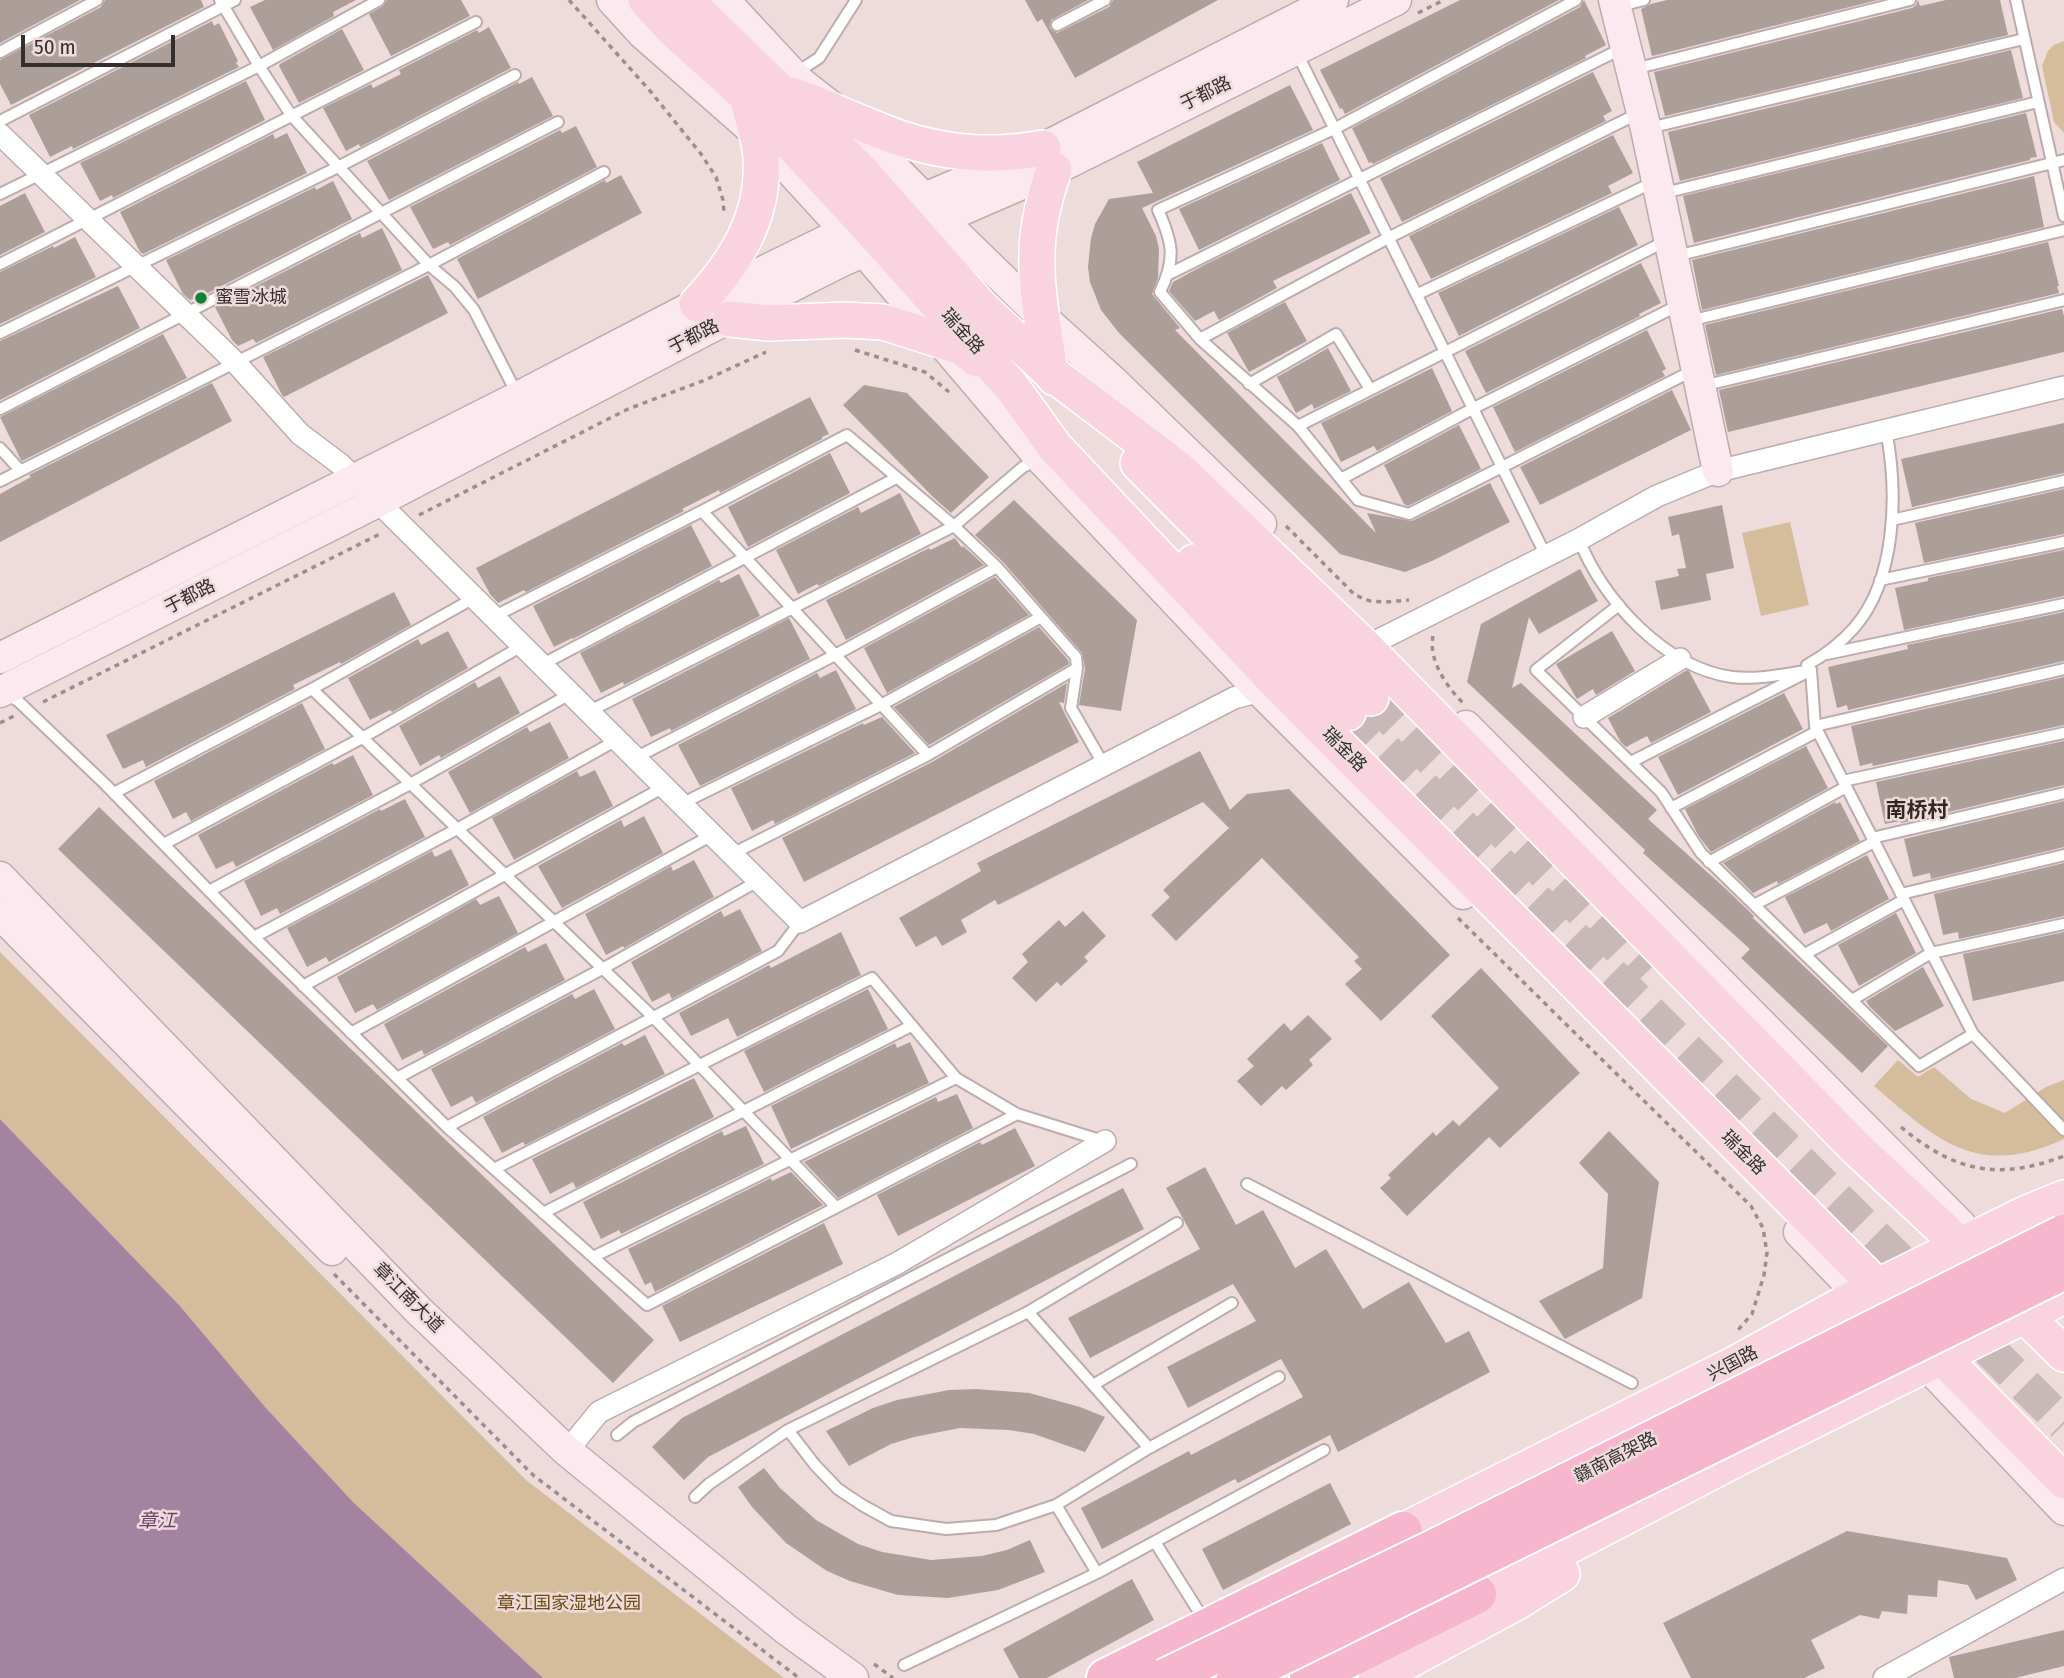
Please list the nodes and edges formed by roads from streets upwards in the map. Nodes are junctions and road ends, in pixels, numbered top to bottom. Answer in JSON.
{"nodes":[{"id":1,"x":612,"y":0,"type":"edge"},
{"id":2,"x":646,"y":0,"type":"edge"},
{"id":3,"x":686,"y":0,"type":"edge"},
{"id":4,"x":724,"y":0,"type":"edge"},
{"id":5,"x":1333,"y":0,"type":"edge"},
{"id":6,"x":1396,"y":0,"type":"edge"},
{"id":7,"x":1624,"y":2,"type":"edge"},
{"id":8,"x":774,"y":87,"type":"junction"},
{"id":9,"x":837,"y":111,"type":"junction"},
{"id":10,"x":756,"y":133,"type":"junction"},
{"id":11,"x":0,"y":134,"type":"edge"},
{"id":12,"x":1049,"y":159,"type":"junction"},
{"id":13,"x":891,"y":226,"type":"junction"},
{"id":14,"x":697,"y":304,"type":"junction"},
{"id":15,"x":1043,"y":318,"type":"junction"},
{"id":16,"x":730,"y":319,"type":"junction"},
{"id":17,"x":941,"y":339,"type":"junction"},
{"id":18,"x":1050,"y":372,"type":"junction"},
{"id":19,"x":1011,"y":386,"type":"junction"},
{"id":20,"x":2064,"y":387,"type":"edge"},
{"id":21,"x":1047,"y":452,"type":"junction"},
{"id":22,"x":1718,"y":471,"type":"junction"},
{"id":23,"x":355,"y":480,"type":"junction"},
{"id":24,"x":377,"y":502,"type":"junction"},
{"id":25,"x":1373,"y":644,"type":"junction"},
{"id":26,"x":0,"y":658,"type":"edge"},
{"id":27,"x":1680,"y":659,"type":"road end"},
{"id":28,"x":1268,"y":687,"type":"junction"},
{"id":29,"x":1,"y":692,"type":"edge"},
{"id":30,"x":1584,"y":717,"type":"road end"},
{"id":31,"x":0,"y":877,"type":"edge"},
{"id":32,"x":0,"y":914,"type":"edge"},
{"id":33,"x":1105,"y":1142,"type":"road end"},
{"id":34,"x":2064,"y":1198,"type":"edge"},
{"id":35,"x":2064,"y":1234,"type":"edge"},
{"id":36,"x":1967,"y":1242,"type":"junction"},
{"id":37,"x":2064,"y":1270,"type":"edge"},
{"id":38,"x":1868,"y":1290,"type":"junction"},
{"id":39,"x":2042,"y":1307,"type":"edge"},
{"id":40,"x":2064,"y":1335,"type":"edge"},
{"id":41,"x":2064,"y":1354,"type":"edge"},
{"id":42,"x":1933,"y":1361,"type":"junction"},
{"id":43,"x":1646,"y":1392,"type":"junction"},
{"id":44,"x":1805,"y":1425,"type":"junction"},
{"id":45,"x":567,"y":1451,"type":"junction"},
{"id":46,"x":2064,"y":1481,"type":"edge"},
{"id":47,"x":2064,"y":1510,"type":"edge"},
{"id":48,"x":1403,"y":1531,"type":"joint"},
{"id":49,"x":2064,"y":1579,"type":"edge"},
{"id":50,"x":1477,"y":1594,"type":"joint"},
{"id":51,"x":862,"y":1670,"type":"edge"},
{"id":52,"x":823,"y":1678,"type":"edge"},
{"id":53,"x":1106,"y":1678,"type":"edge"},
{"id":54,"x":1132,"y":1678,"type":"edge"},
{"id":55,"x":1166,"y":1678,"type":"edge"},
{"id":56,"x":1236,"y":1678,"type":"edge"},
{"id":57,"x":1309,"y":1678,"type":"edge"},
{"id":58,"x":1376,"y":1678,"type":"edge"},
{"id":59,"x":1884,"y":1678,"type":"edge"}],
"edges":[{"from":1,"to":10,"type":"main road"},
{"from":2,"to":8,"type":"main road","name":"瑞金路"},
{"from":3,"to":8,"type":"main road","name":"瑞金路"},
{"from":4,"to":8,"type":"main road"},
{"from":5,"to":12,"type":"main road","name":"于都路"},
{"from":6,"to":12,"type":"main road","name":"于都路"},
{"from":7,"to":22,"type":"main road"},
{"from":8,"to":9,"type":"main road"},
{"from":8,"to":10,"type":"main road"},
{"from":8,"to":13,"type":"main road","name":"瑞金路"},
{"from":9,"to":12,"type":"main road"},
{"from":9,"to":13,"type":"main road"},
{"from":10,"to":13,"type":"main road"},
{"from":10,"to":14,"type":"main road"},
{"from":11,"to":23,"type":"street"},
{"from":12,"to":13,"type":"main road","name":"于都路"},
{"from":12,"to":15,"type":"main road"},
{"from":13,"to":14,"type":"main road","name":"于都路"},
{"from":13,"to":15,"type":"main road"},
{"from":13,"to":16,"type":"main road","name":"于都路"},
{"from":13,"to":17,"type":"main road"},
{"from":13,"to":18,"type":"main road","name":"瑞金路"},
{"from":13,"to":19,"type":"main road","name":"瑞金路"},
{"from":14,"to":23,"type":"main road","name":"于都路"},
{"from":15,"to":18,"type":"main road"},
{"from":15,"to":25,"type":"main road"},
{"from":16,"to":17,"type":"main road"},
{"from":16,"to":24,"type":"main road","name":"于都路"},
{"from":17,"to":19,"type":"main road"},
{"from":17,"to":21,"type":"main road"},
{"from":18,"to":19,"type":"main road"},
{"from":18,"to":25,"type":"main road","name":"瑞金路"},
{"from":19,"to":21,"type":"main road","name":"瑞金路"},
{"from":20,"to":22,"type":"street"},
{"from":21,"to":28,"type":"main road","name":"瑞金路"},
{"from":22,"to":25,"type":"street"},
{"from":23,"to":24,"type":"street"},
{"from":23,"to":26,"type":"main road","name":"于都路"},
{"from":24,"to":28,"type":"street"},
{"from":24,"to":29,"type":"main road","name":"于都路"},
{"from":25,"to":36,"type":"main road","name":"瑞金路"},
{"from":27,"to":30,"type":"street"},
{"from":28,"to":38,"type":"main road","name":"瑞金路"},
{"from":31,"to":45,"type":"main road","name":"章江南大道"},
{"from":32,"to":52,"type":"main road","name":"章江南大道"},
{"from":33,"to":45,"type":"street"},
{"from":34,"to":36,"type":"main road","name":"兴国路"},
{"from":35,"to":55,"type":"highway","name":"赣南高架路","bridge":true},
{"from":36,"to":38,"type":"main road","name":"兴国路"},
{"from":36,"to":39,"type":"main road","name":"瑞金路"},
{"from":37,"to":56,"type":"highway","name":"赣南高架路","bridge":true},
{"from":38,"to":42,"type":"main road","name":"瑞金路"},
{"from":38,"to":43,"type":"main road","name":"兴国路"},
{"from":39,"to":40,"type":"main road"},
{"from":39,"to":41,"type":"main road","name":"瑞金路"},
{"from":39,"to":42,"type":"main road"},
{"from":42,"to":44,"type":"main road"},
{"from":42,"to":46,"type":"main road","name":"瑞金路"},
{"from":42,"to":47,"type":"main road"},
{"from":43,"to":48,"type":"main road","name":"兴国路"},
{"from":43,"to":54,"type":"main road"},
{"from":44,"to":50,"type":"main road"},
{"from":44,"to":58,"type":"main road"},
{"from":45,"to":51,"type":"main road","name":"章江南大道"},
{"from":48,"to":53,"type":"highway"},
{"from":49,"to":59,"type":"street"},
{"from":50,"to":57,"type":"highway"}]}
